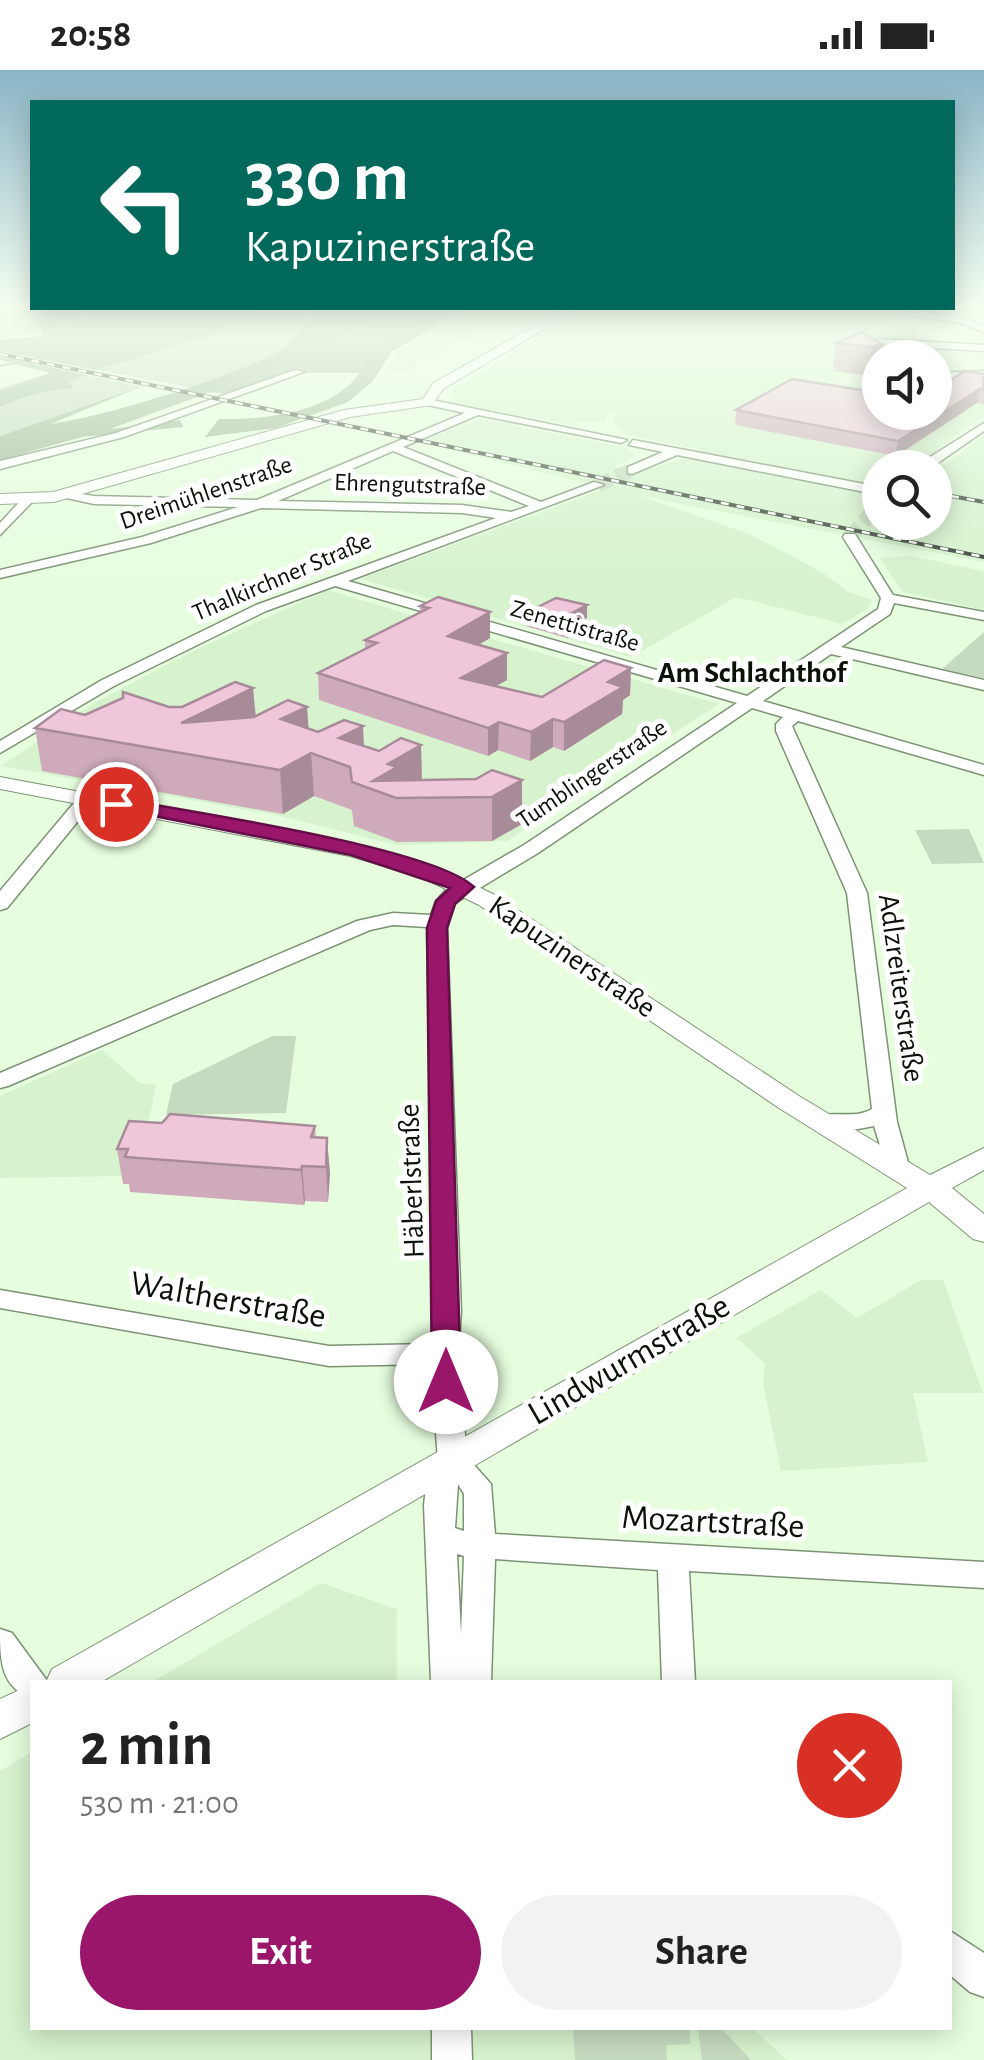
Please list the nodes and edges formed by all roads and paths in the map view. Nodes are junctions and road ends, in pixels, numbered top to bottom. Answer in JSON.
{"nodes":[{"id":1,"x":231,"y":396,"type":"edge"},
{"id":2,"x":431,"y":396,"type":"edge"},
{"id":3,"x":427,"y":402,"type":"junction"},
{"id":4,"x":476,"y":412,"type":"junction"},
{"id":5,"x":984,"y":426,"type":"edge"},
{"id":6,"x":392,"y":447,"type":"junction"},
{"id":7,"x":951,"y":450,"type":"edge"},
{"id":8,"x":674,"y":452,"type":"junction"},
{"id":9,"x":0,"y":465,"type":"edge"},
{"id":10,"x":632,"y":470,"type":"tunnel mouth"},
{"id":11,"x":598,"y":485,"type":"tunnel mouth"},
{"id":12,"x":862,"y":488,"type":"edge"},
{"id":13,"x":60,"y":496,"type":"junction"},
{"id":14,"x":0,"y":499,"type":"edge"},
{"id":15,"x":28,"y":500,"type":"junction"},
{"id":16,"x":260,"y":503,"type":"junction"},
{"id":17,"x":540,"y":506,"type":"junction"},
{"id":18,"x":512,"y":516,"type":"junction"},
{"id":19,"x":0,"y":531,"type":"edge"},
{"id":20,"x":855,"y":541,"type":"dead end"},
{"id":21,"x":0,"y":574,"type":"edge"},
{"id":22,"x":330,"y":580,"type":"junction"},
{"id":23,"x":888,"y":598,"type":"junction"},
{"id":24,"x":984,"y":616,"type":"edge"},
{"id":25,"x":829,"y":649,"type":"junction"},
{"id":26,"x":984,"y":685,"type":"edge"},
{"id":27,"x":748,"y":702,"type":"junction"},
{"id":28,"x":795,"y":716,"type":"junction"},
{"id":29,"x":0,"y":748,"type":"edge"},
{"id":30,"x":984,"y":770,"type":"edge"},
{"id":31,"x":0,"y":774,"type":"edge"},
{"id":32,"x":0,"y":784,"type":"edge"},
{"id":33,"x":85,"y":801,"type":"junction"},
{"id":34,"x":116,"y":804,"type":"junction"},
{"id":35,"x":449,"y":903,"type":"junction"},
{"id":36,"x":0,"y":904,"type":"edge"},
{"id":37,"x":0,"y":1081,"type":"edge"},
{"id":38,"x":885,"y":1110,"type":"junction"},
{"id":39,"x":820,"y":1121,"type":"junction"},
{"id":40,"x":984,"y":1157,"type":"edge"},
{"id":41,"x":897,"y":1166,"type":"junction"},
{"id":42,"x":931,"y":1188,"type":"junction"},
{"id":43,"x":984,"y":1232,"type":"edge"},
{"id":44,"x":0,"y":1300,"type":"edge"},
{"id":45,"x":444,"y":1354,"type":"junction"},
{"id":46,"x":452,"y":1462,"type":"junction"},
{"id":47,"x":440,"y":1536,"type":"junction"},
{"id":48,"x":480,"y":1546,"type":"junction"},
{"id":49,"x":673,"y":1556,"type":"junction"},
{"id":50,"x":984,"y":1575,"type":"edge"},
{"id":51,"x":0,"y":1643,"type":"edge"},
{"id":52,"x":70,"y":1680,"type":"edge"},
{"id":53,"x":448,"y":1680,"type":"edge"},
{"id":54,"x":475,"y":1680,"type":"edge"},
{"id":55,"x":678,"y":1680,"type":"edge"},
{"id":56,"x":30,"y":1681,"type":"edge"},
{"id":57,"x":30,"y":1703,"type":"edge"},
{"id":58,"x":0,"y":1720,"type":"edge"},
{"id":59,"x":952,"y":1952,"type":"edge"},
{"id":60,"x":984,"y":1978,"type":"edge"},
{"id":61,"x":452,"y":2030,"type":"edge"},
{"id":62,"x":452,"y":2060,"type":"edge"}],
"edges":[{"from":1,"to":9,"type":"street"},
{"from":2,"to":3,"type":"main road"},
{"from":3,"to":4,"type":"street"},
{"from":3,"to":13,"type":"main road"},
{"from":4,"to":6,"type":"street","name":"Dreimühlenstraße"},
{"from":4,"to":8,"type":"street"},
{"from":5,"to":7,"type":"street"},
{"from":6,"to":16,"type":"street","name":"Dreimühlenstraße"},
{"from":6,"to":17,"type":"street"},
{"from":8,"to":10,"type":"street"},
{"from":8,"to":12,"type":"street"},
{"from":11,"to":17,"type":"street","name":"Thalkirchner Straße"},
{"from":13,"to":15,"type":"main road"},
{"from":13,"to":16,"type":"street","name":"Ehrengutstraße"},
{"from":14,"to":15,"type":"main road"},
{"from":15,"to":19,"type":"street"},
{"from":16,"to":18,"type":"street","name":"Ehrengutstraße"},
{"from":16,"to":21,"type":"street","name":"Dreimühlenstraße"},
{"from":17,"to":18,"type":"street","name":"Thalkirchner Straße"},
{"from":18,"to":22,"type":"street","name":"Thalkirchner Straße"},
{"from":20,"to":23,"type":"street"},
{"from":22,"to":27,"type":"street","name":"Zenettistraße"},
{"from":22,"to":29,"type":"street","name":"Thalkirchner Straße"},
{"from":23,"to":24,"type":"street"},
{"from":23,"to":25,"type":"street","name":"Tumblingerstraße"},
{"from":25,"to":26,"type":"street"},
{"from":25,"to":27,"type":"street","name":"Tumblingerstraße"},
{"from":27,"to":28,"type":"street","name":"Zenettistraße"},
{"from":27,"to":35,"type":"street","name":"Tumblingerstraße"},
{"from":28,"to":30,"type":"street"},
{"from":28,"to":38,"type":"street","name":"Adlzreiterstraße"},
{"from":31,"to":34,"type":"main road","name":"Kapuzinerstraße"},
{"from":32,"to":33,"type":"main road","name":"Kapuzinerstraße"},
{"from":33,"to":34,"type":"main road","name":"Kapuzinerstraße"},
{"from":33,"to":36,"type":"street"},
{"from":34,"to":35,"type":"main road","name":"Kapuzinerstraße"},
{"from":35,"to":37,"type":"street","name":"Tumblingerstraße"},
{"from":35,"to":39,"type":"main road","name":"Kapuzinerstraße"},
{"from":35,"to":45,"type":"street","name":"Häberlstraße"},
{"from":38,"to":39,"type":"street","name":"Adlzreiterstraße"},
{"from":38,"to":41,"type":"street","name":"Adlzreiterstraße"},
{"from":39,"to":41,"type":"main road","name":"Kapuzinerstraße"},
{"from":40,"to":42,"type":"main road","name":"Lindwurmstraße"},
{"from":41,"to":42,"type":"main road","name":"Kapuzinerstraße"},
{"from":42,"to":43,"type":"main road","name":"Kapuzinerstraße"},
{"from":42,"to":46,"type":"main road","name":"Lindwurmstraße"},
{"from":44,"to":45,"type":"street","name":"Waltherstraße"},
{"from":45,"to":46,"type":"street","name":"Häberlstraße"},
{"from":46,"to":47,"type":"street"},
{"from":46,"to":48,"type":"street"},
{"from":46,"to":52,"type":"main road","name":"Lindwurmstraße"},
{"from":47,"to":48,"type":"street","name":"Mozartstraße"},
{"from":47,"to":53,"type":"street"},
{"from":48,"to":49,"type":"street","name":"Mozartstraße"},
{"from":48,"to":54,"type":"street"},
{"from":49,"to":50,"type":"street","name":"Mozartstraße"},
{"from":49,"to":55,"type":"street"},
{"from":51,"to":56,"type":"street"},
{"from":57,"to":58,"type":"main road"},
{"from":59,"to":60,"type":"street"},
{"from":61,"to":62,"type":"street"}]}
